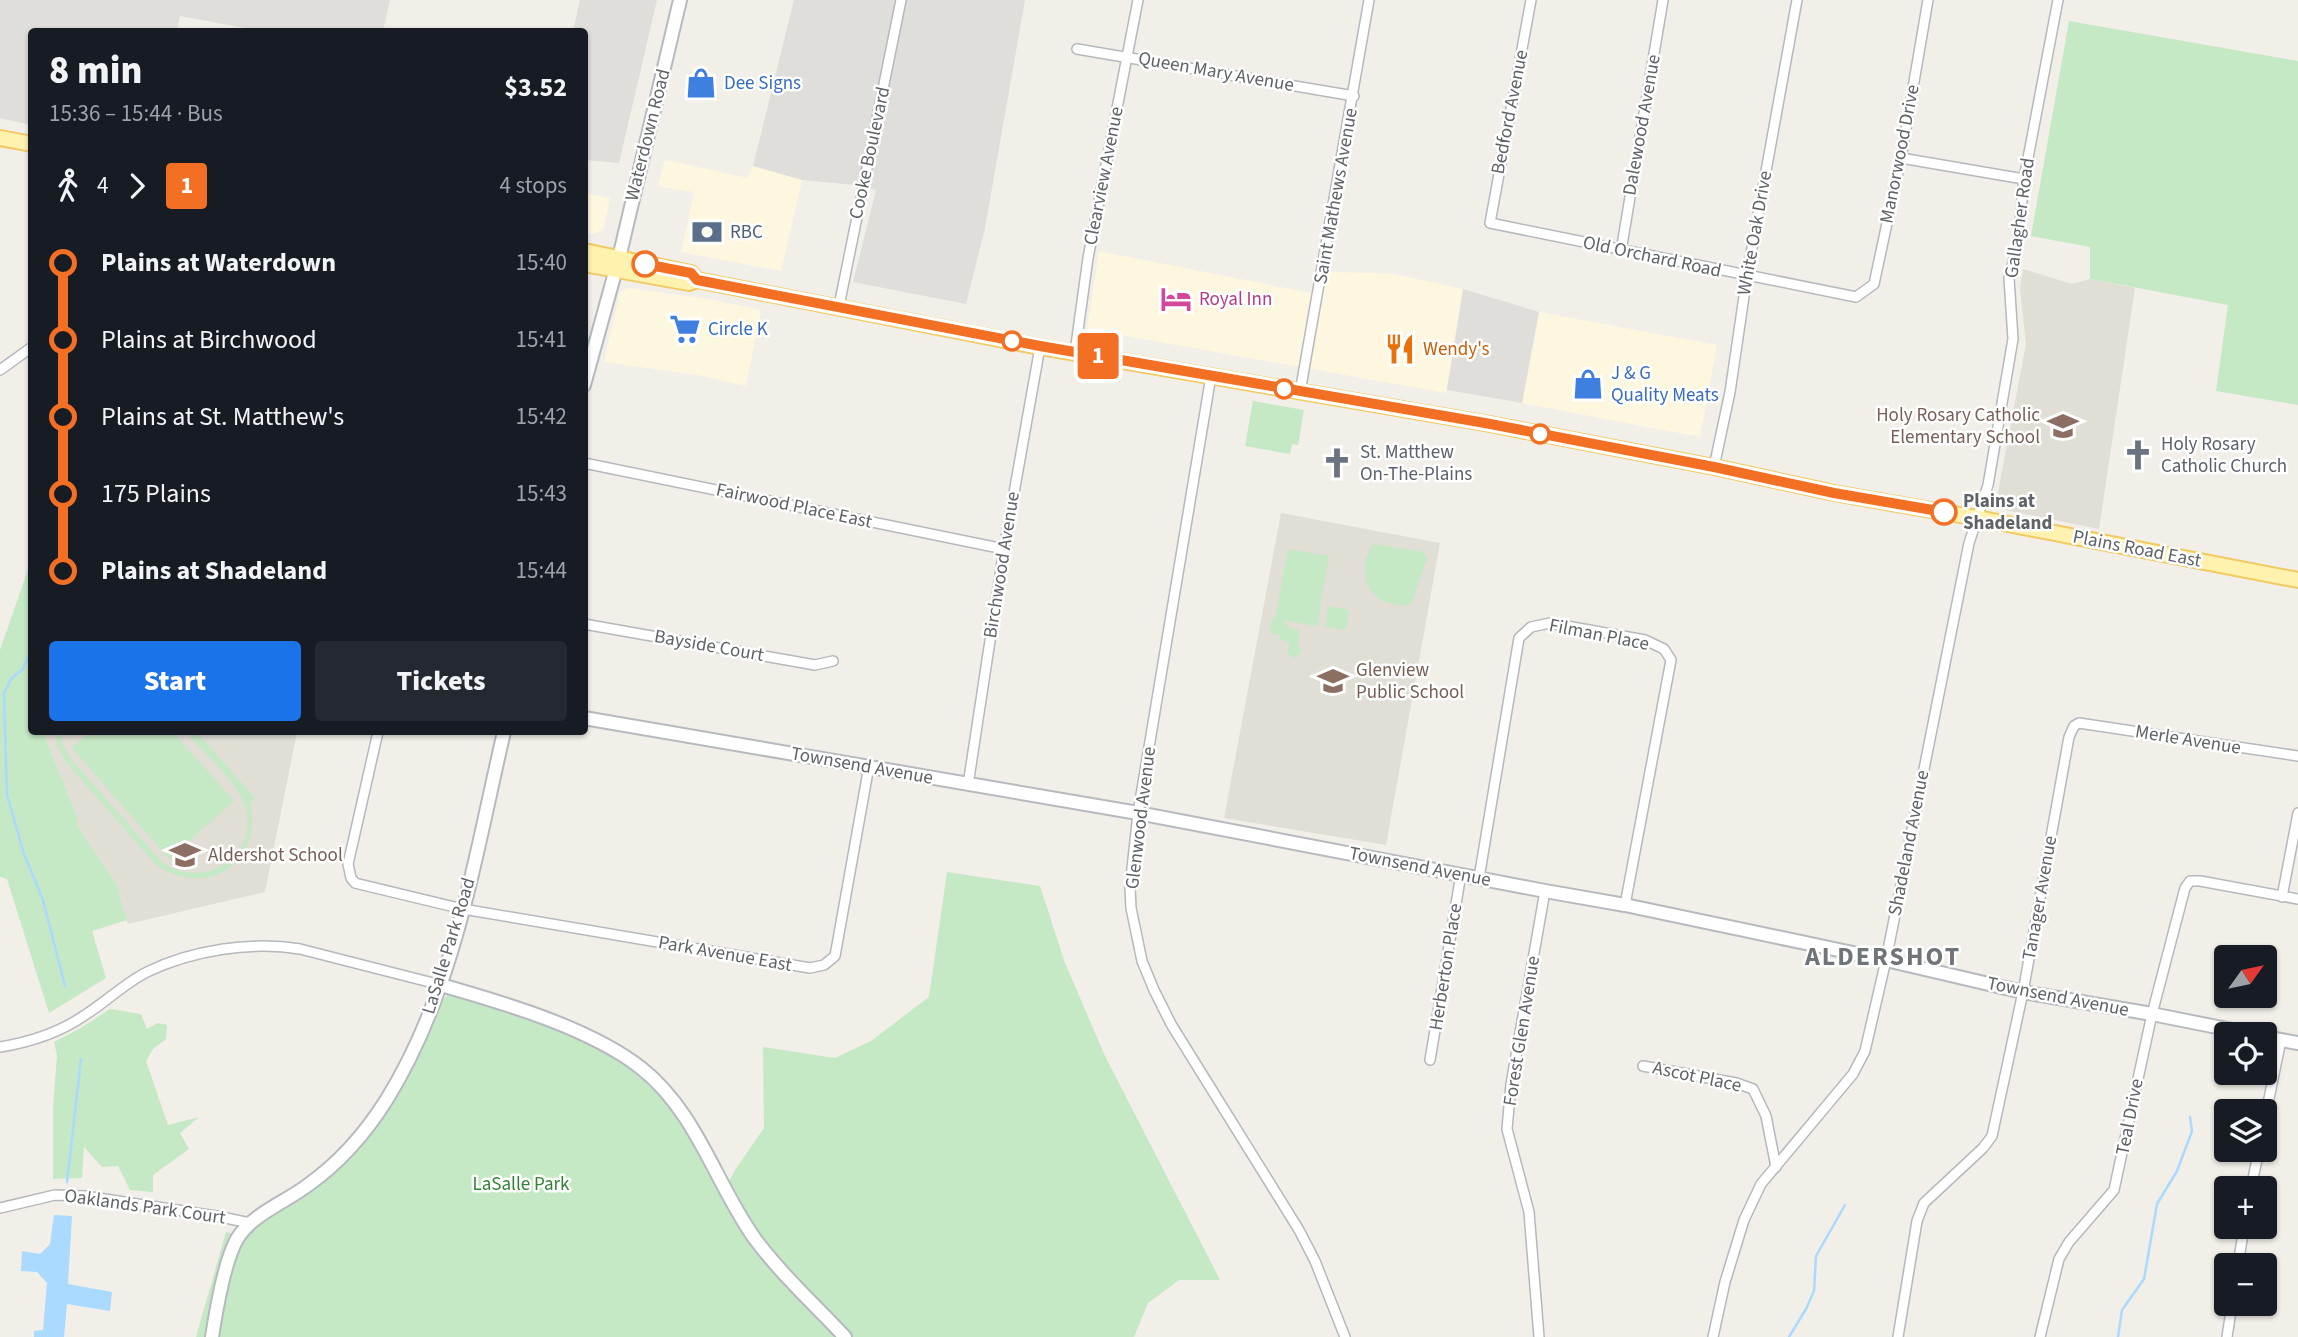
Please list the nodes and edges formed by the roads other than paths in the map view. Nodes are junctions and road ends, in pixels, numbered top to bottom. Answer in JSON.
{"nodes":[{"id":1,"x":680,"y":0,"type":"edge"},
{"id":2,"x":901,"y":0,"type":"edge"},
{"id":3,"x":1138,"y":0,"type":"edge"},
{"id":4,"x":1369,"y":0,"type":"edge"},
{"id":5,"x":1531,"y":0,"type":"edge"},
{"id":6,"x":1664,"y":0,"type":"edge"},
{"id":7,"x":1797,"y":0,"type":"edge"},
{"id":8,"x":1928,"y":0,"type":"edge"},
{"id":9,"x":2058,"y":0,"type":"edge"},
{"id":10,"x":1077,"y":49,"type":"dead end"},
{"id":11,"x":1128,"y":57,"type":"junction"},
{"id":12,"x":1354,"y":96,"type":"junction"},
{"id":13,"x":0,"y":138,"type":"edge"},
{"id":14,"x":28,"y":143,"type":"edge"},
{"id":15,"x":1901,"y":158,"type":"junction"},
{"id":16,"x":2024,"y":179,"type":"junction"},
{"id":17,"x":1490,"y":223,"type":"joint"},
{"id":18,"x":1621,"y":251,"type":"junction"},
{"id":19,"x":588,"y":253,"type":"edge"},
{"id":20,"x":588,"y":264,"type":"edge"},
{"id":21,"x":617,"y":264,"type":"junction"},
{"id":22,"x":1747,"y":276,"type":"junction"},
{"id":23,"x":1856,"y":297,"type":"joint"},
{"id":24,"x":839,"y":306,"type":"junction"},
{"id":25,"x":1040,"y":346,"type":"junction"},
{"id":26,"x":28,"y":350,"type":"edge"},
{"id":27,"x":1075,"y":352,"type":"junction"},
{"id":28,"x":0,"y":370,"type":"edge"},
{"id":29,"x":588,"y":370,"type":"edge"},
{"id":30,"x":1211,"y":376,"type":"junction"},
{"id":31,"x":1300,"y":391,"type":"junction"},
{"id":32,"x":588,"y":464,"type":"edge"},
{"id":33,"x":1714,"y":467,"type":"junction"},
{"id":34,"x":1977,"y":518,"type":"junction"},
{"id":35,"x":1004,"y":549,"type":"junction"},
{"id":36,"x":2298,"y":580,"type":"edge"},
{"id":37,"x":588,"y":625,"type":"edge"},
{"id":38,"x":833,"y":661,"type":"dead end"},
{"id":39,"x":588,"y":719,"type":"edge"},
{"id":40,"x":2079,"y":723,"type":"joint"},
{"id":41,"x":377,"y":735,"type":"edge"},
{"id":42,"x":503,"y":735,"type":"edge"},
{"id":43,"x":2298,"y":757,"type":"edge"},
{"id":44,"x":869,"y":766,"type":"junction"},
{"id":45,"x":968,"y":785,"type":"junction"},
{"id":46,"x":1138,"y":813,"type":"junction"},
{"id":47,"x":2298,"y":813,"type":"edge"},
{"id":48,"x":1461,"y":874,"type":"junction"},
{"id":49,"x":1479,"y":878,"type":"junction"},
{"id":50,"x":1545,"y":891,"type":"junction"},
{"id":51,"x":2282,"y":897,"type":"junction"},
{"id":52,"x":2298,"y":900,"type":"edge"},
{"id":53,"x":1625,"y":905,"type":"junction"},
{"id":54,"x":463,"y":909,"type":"junction"},
{"id":55,"x":1886,"y":960,"type":"junction"},
{"id":56,"x":441,"y":985,"type":"junction"},
{"id":57,"x":2023,"y":992,"type":"junction"},
{"id":58,"x":2152,"y":1014,"type":"junction"},
{"id":59,"x":2214,"y":1026,"type":"edge"},
{"id":60,"x":2277,"y":1039,"type":"edge"},
{"id":61,"x":2281,"y":1040,"type":"junction"},
{"id":62,"x":2298,"y":1043,"type":"edge"},
{"id":63,"x":0,"y":1047,"type":"edge"},
{"id":64,"x":1430,"y":1060,"type":"dead end"},
{"id":65,"x":1643,"y":1066,"type":"dead end"},
{"id":66,"x":2269,"y":1099,"type":"edge"},
{"id":67,"x":1776,"y":1167,"type":"junction"},
{"id":68,"x":0,"y":1208,"type":"edge"},
{"id":69,"x":250,"y":1223,"type":"junction"},
{"id":70,"x":2230,"y":1316,"type":"edge"},
{"id":71,"x":212,"y":1337,"type":"edge"},
{"id":72,"x":845,"y":1337,"type":"edge"},
{"id":73,"x":1345,"y":1337,"type":"edge"},
{"id":74,"x":1539,"y":1337,"type":"edge"},
{"id":75,"x":1713,"y":1337,"type":"edge"},
{"id":76,"x":1898,"y":1337,"type":"edge"},
{"id":77,"x":2040,"y":1337,"type":"edge"},
{"id":78,"x":2227,"y":1337,"type":"edge"}],
"edges":[{"from":1,"to":21,"type":"street","name":"Waterdown Road"},
{"from":2,"to":24,"type":"street","name":"Cooke Boulevard"},
{"from":3,"to":11,"type":"street","name":"Clearview Avenue"},
{"from":4,"to":12,"type":"street","name":"Saint Mathews Avenue"},
{"from":5,"to":17,"type":"street","name":"Bedford Avenue"},
{"from":6,"to":18,"type":"street","name":"Dalewood Avenue"},
{"from":7,"to":22,"type":"street","name":"White Oak Drive"},
{"from":8,"to":15,"type":"street","name":"Manorwood Drive"},
{"from":9,"to":16,"type":"street","name":"Gallagher Road"},
{"from":10,"to":11,"type":"street","name":"Queen Mary Avenue"},
{"from":11,"to":12,"type":"street","name":"Queen Mary Avenue"},
{"from":11,"to":27,"type":"street","name":"Clearview Avenue"},
{"from":12,"to":31,"type":"street","name":"Saint Mathews Avenue"},
{"from":13,"to":14,"type":"main road"},
{"from":15,"to":16,"type":"street"},
{"from":15,"to":23,"type":"street","name":"Manorwood Drive"},
{"from":16,"to":34,"type":"street","name":"Gallagher Road"},
{"from":17,"to":18,"type":"street","name":"Old Orchard Road"},
{"from":18,"to":22,"type":"street","name":"Old Orchard Road"},
{"from":19,"to":21,"type":"main road"},
{"from":20,"to":21,"type":"main road"},
{"from":21,"to":24,"type":"main road","name":"Plains Road East"},
{"from":21,"to":29,"type":"street"},
{"from":22,"to":23,"type":"street","name":"Old Orchard Road"},
{"from":22,"to":33,"type":"street","name":"White Oak Drive"},
{"from":24,"to":25,"type":"main road","name":"Plains Road East"},
{"from":25,"to":27,"type":"main road","name":"Plains Road East"},
{"from":25,"to":35,"type":"street","name":"Birchwood Avenue"},
{"from":26,"to":28,"type":"street"},
{"from":27,"to":30,"type":"main road","name":"Plains Road East"},
{"from":30,"to":31,"type":"main road","name":"Plains Road East"},
{"from":30,"to":46,"type":"street","name":"Glenwood Avenue"},
{"from":31,"to":33,"type":"main road","name":"Plains Road East"},
{"from":32,"to":35,"type":"street","name":"Fairwood Place East"},
{"from":33,"to":34,"type":"main road","name":"Plains Road East"},
{"from":34,"to":36,"type":"main road","name":"Plains Road East"},
{"from":34,"to":55,"type":"street","name":"Shadeland Avenue"},
{"from":35,"to":45,"type":"street","name":"Birchwood Avenue"},
{"from":37,"to":38,"type":"street","name":"Bayside Court"},
{"from":39,"to":44,"type":"street","name":"Townsend Avenue"},
{"from":40,"to":43,"type":"street","name":"Merle Avenue"},
{"from":40,"to":57,"type":"street","name":"Tanager Avenue"},
{"from":41,"to":54,"type":"street"},
{"from":42,"to":54,"type":"street","name":"LaSalle Park Road"},
{"from":44,"to":45,"type":"street","name":"Townsend Avenue"},
{"from":44,"to":54,"type":"street","name":"Park Avenue East"},
{"from":45,"to":46,"type":"street","name":"Townsend Avenue"},
{"from":46,"to":48,"type":"street","name":"Townsend Avenue"},
{"from":46,"to":73,"type":"street","name":"Glenwood Avenue"},
{"from":47,"to":51,"type":"street"},
{"from":48,"to":49,"type":"street","name":"Townsend Avenue"},
{"from":48,"to":64,"type":"street","name":"Herberton Place"},
{"from":49,"to":50,"type":"street","name":"Townsend Avenue"},
{"from":49,"to":53,"type":"street","name":"Filman Place"},
{"from":50,"to":53,"type":"street","name":"Townsend Avenue"},
{"from":50,"to":74,"type":"street","name":"Forest Glen Avenue"},
{"from":51,"to":52,"type":"street"},
{"from":51,"to":58,"type":"street","name":"Teal Drive"},
{"from":53,"to":55,"type":"street","name":"Townsend Avenue"},
{"from":54,"to":56,"type":"street","name":"LaSalle Park Road"},
{"from":55,"to":57,"type":"street","name":"Townsend Avenue"},
{"from":55,"to":67,"type":"street","name":"Shadeland Avenue"},
{"from":56,"to":63,"type":"street"},
{"from":56,"to":69,"type":"street","name":"LaSalle Park Road"},
{"from":56,"to":72,"type":"street"},
{"from":57,"to":58,"type":"street","name":"Townsend Avenue"},
{"from":57,"to":76,"type":"street","name":"Tanager Avenue"},
{"from":58,"to":59,"type":"street","name":"Townsend Avenue"},
{"from":58,"to":77,"type":"street","name":"Teal Drive"},
{"from":60,"to":61,"type":"street"},
{"from":61,"to":62,"type":"street"},
{"from":61,"to":66,"type":"street"},
{"from":65,"to":67,"type":"street","name":"Ascot Place"},
{"from":67,"to":75,"type":"street","name":"Shadeland Avenue"},
{"from":68,"to":69,"type":"street","name":"Oaklands Park Court"},
{"from":69,"to":71,"type":"street","name":"LaSalle Park Road"},
{"from":70,"to":78,"type":"street"}]}
